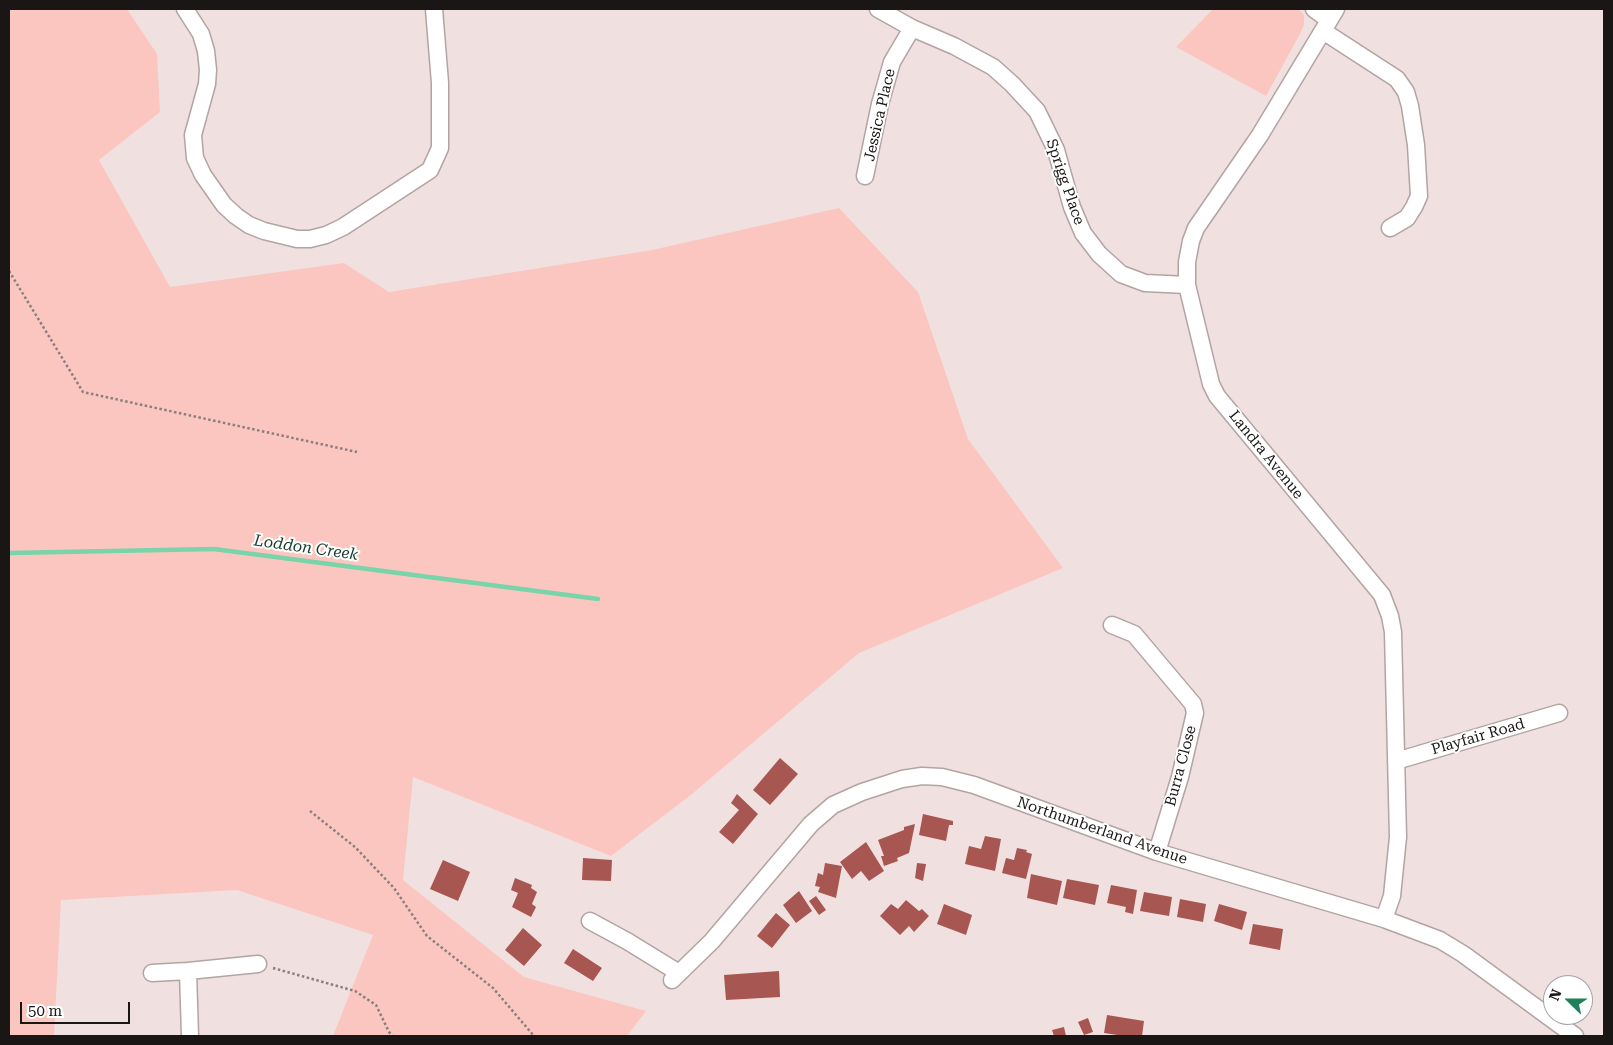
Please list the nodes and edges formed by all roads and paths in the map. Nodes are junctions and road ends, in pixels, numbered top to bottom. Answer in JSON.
{"nodes":[{"id":1,"x":185,"y":9,"type":"edge"},
{"id":2,"x":434,"y":9,"type":"edge"},
{"id":3,"x":878,"y":9,"type":"edge"},
{"id":4,"x":1314,"y":9,"type":"edge"},
{"id":5,"x":1329,"y":20,"type":"edge"},
{"id":6,"x":912,"y":28,"type":"junction"},
{"id":7,"x":865,"y":176,"type":"dead end"},
{"id":8,"x":1390,"y":228,"type":"dead end"},
{"id":9,"x":9,"y":271,"type":"edge"},
{"id":10,"x":1187,"y":285,"type":"junction"},
{"id":11,"x":357,"y":452,"type":"dead end"},
{"id":12,"x":1112,"y":625,"type":"dead end"},
{"id":13,"x":1559,"y":713,"type":"dead end"},
{"id":14,"x":1396,"y":761,"type":"junction"},
{"id":15,"x":310,"y":811,"type":"dead end"},
{"id":16,"x":1157,"y":852,"type":"junction"},
{"id":17,"x":1384,"y":920,"type":"junction"},
{"id":18,"x":590,"y":921,"type":"dead end"},
{"id":19,"x":258,"y":964,"type":"joint"},
{"id":20,"x":188,"y":971,"type":"junction"},
{"id":21,"x":152,"y":973,"type":"dead end"},
{"id":22,"x":190,"y":1036,"type":"edge"},
{"id":23,"x":393,"y":1036,"type":"edge"},
{"id":24,"x":534,"y":1036,"type":"edge"},
{"id":25,"x":1575,"y":1036,"type":"edge"}],
"edges":[{"from":1,"to":2,"type":"street"},
{"from":3,"to":6,"type":"street","name":"Sprigg Place"},
{"from":4,"to":5,"type":"street"},
{"from":5,"to":8,"type":"street"},
{"from":5,"to":10,"type":"street","name":"Landra Avenue"},
{"from":6,"to":7,"type":"street","name":"Jessica Place"},
{"from":6,"to":10,"type":"street","name":"Sprigg Place"},
{"from":9,"to":11,"type":"path"},
{"from":10,"to":14,"type":"street","name":"Landra Avenue"},
{"from":12,"to":16,"type":"street","name":"Burra Close"},
{"from":13,"to":14,"type":"street","name":"Playfair Road"},
{"from":14,"to":17,"type":"street","name":"Landra Avenue"},
{"from":15,"to":24,"type":"path"},
{"from":16,"to":17,"type":"street","name":"Northumberland Avenue"},
{"from":16,"to":18,"type":"street","name":"Northumberland Avenue"},
{"from":17,"to":25,"type":"street","name":"Northumberland Avenue"},
{"from":19,"to":20,"type":"street"},
{"from":19,"to":23,"type":"path"},
{"from":20,"to":21,"type":"street"},
{"from":20,"to":22,"type":"street"}]}
